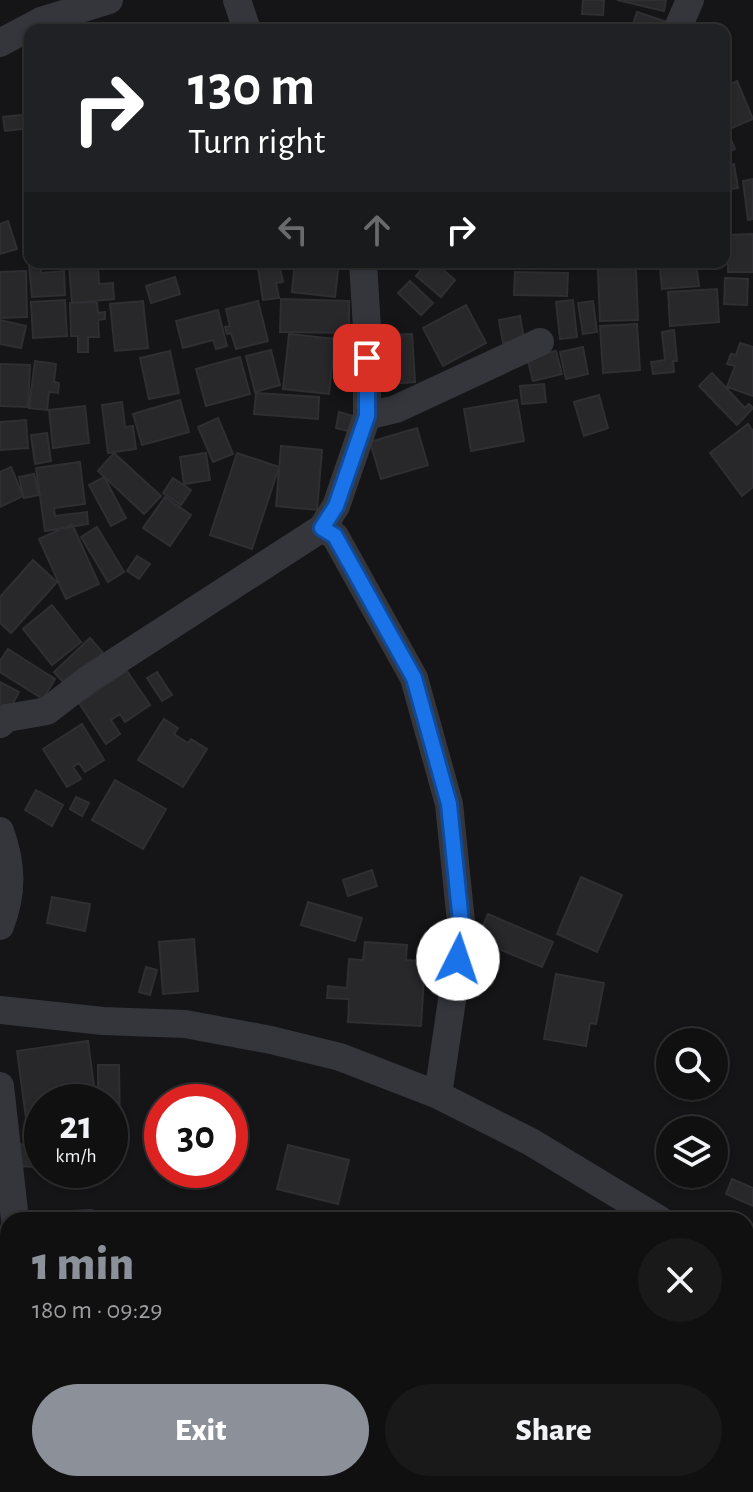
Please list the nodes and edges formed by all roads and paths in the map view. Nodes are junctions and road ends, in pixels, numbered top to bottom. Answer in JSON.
{"nodes":[{"id":1,"x":109,"y":0,"type":"edge"},
{"id":2,"x":237,"y":0,"type":"edge"},
{"id":3,"x":690,"y":0,"type":"edge"},
{"id":4,"x":35,"y":24,"type":"edge"},
{"id":5,"x":245,"y":24,"type":"edge"},
{"id":6,"x":680,"y":24,"type":"edge"},
{"id":7,"x":24,"y":30,"type":"edge"},
{"id":8,"x":0,"y":43,"type":"edge"},
{"id":9,"x":363,"y":268,"type":"edge"},
{"id":10,"x":540,"y":342,"type":"dead end"},
{"id":11,"x":367,"y":416,"type":"junction"},
{"id":12,"x":322,"y":528,"type":"junction"},
{"id":13,"x":0,"y":724,"type":"edge"},
{"id":14,"x":0,"y":831,"type":"edge"},
{"id":15,"x":0,"y":926,"type":"edge"},
{"id":16,"x":1,"y":1014,"type":"edge"},
{"id":17,"x":0,"y":1086,"type":"edge"},
{"id":18,"x":438,"y":1095,"type":"junction"},
{"id":19,"x":14,"y":1212,"type":"edge"},
{"id":20,"x":647,"y":1212,"type":"edge"}],
"edges":[{"from":1,"to":4,"type":"street"},
{"from":2,"to":5,"type":"street"},
{"from":3,"to":6,"type":"street"},
{"from":7,"to":8,"type":"street"},
{"from":9,"to":11,"type":"street"},
{"from":10,"to":11,"type":"street"},
{"from":11,"to":12,"type":"street"},
{"from":12,"to":13,"type":"street"},
{"from":12,"to":18,"type":"street"},
{"from":14,"to":15,"type":"street"},
{"from":16,"to":18,"type":"street"},
{"from":17,"to":19,"type":"street"},
{"from":18,"to":20,"type":"street"}]}
